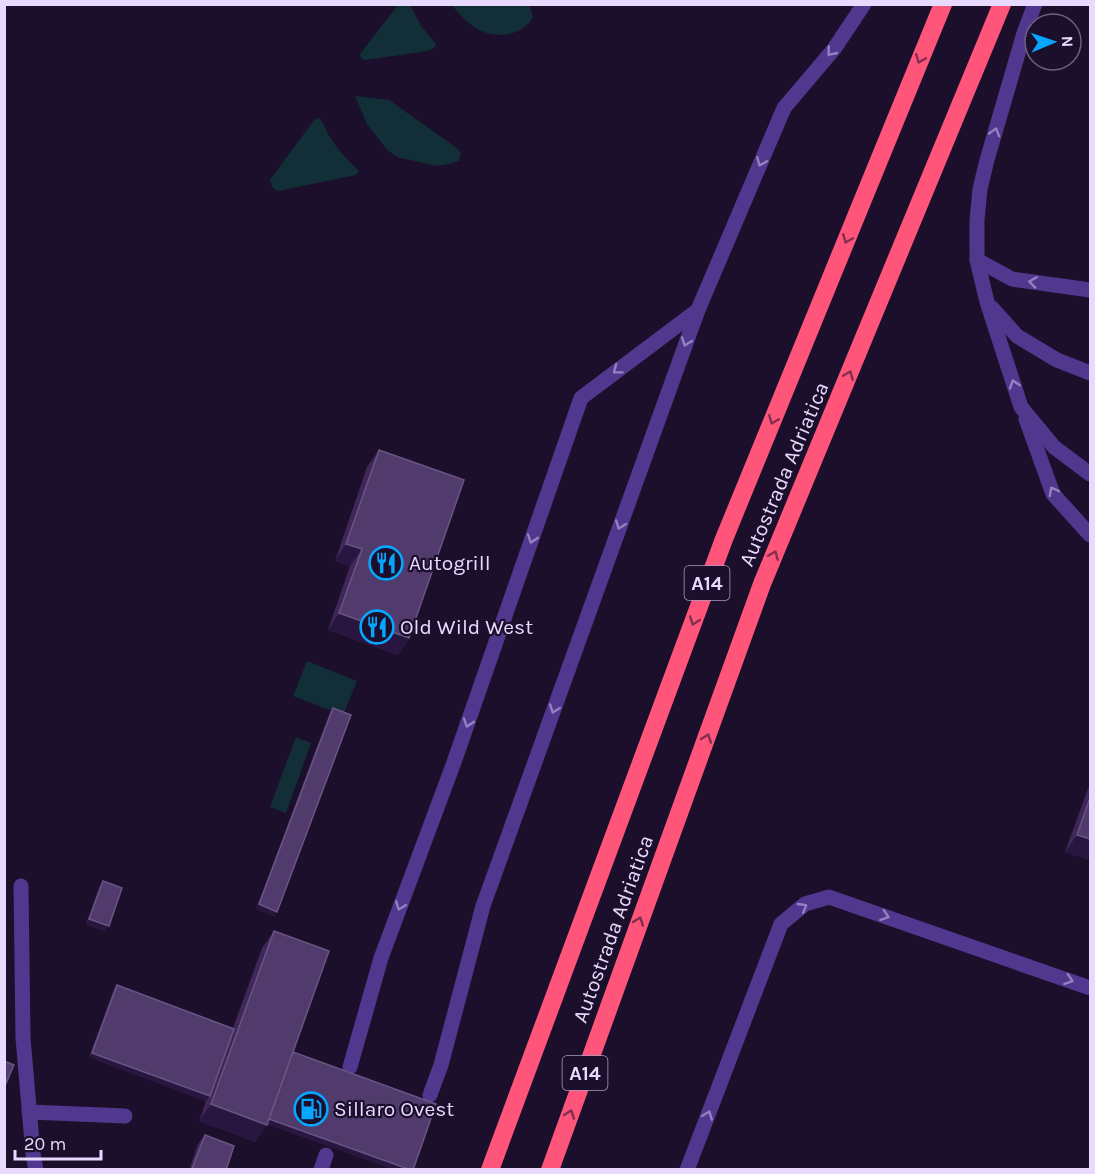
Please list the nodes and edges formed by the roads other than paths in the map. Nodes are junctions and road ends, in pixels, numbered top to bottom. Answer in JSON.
{"nodes":[{"id":1,"x":864,"y":4,"type":"edge"},
{"id":2,"x":943,"y":4,"type":"edge"},
{"id":3,"x":1002,"y":4,"type":"edge"},
{"id":4,"x":1035,"y":4,"type":"edge"},
{"id":5,"x":977,"y":260,"type":"junction"},
{"id":6,"x":1090,"y":290,"type":"edge"},
{"id":7,"x":987,"y":302,"type":"junction"},
{"id":8,"x":698,"y":310,"type":"junction"},
{"id":9,"x":1090,"y":373,"type":"edge"},
{"id":10,"x":1021,"y":407,"type":"junction"},
{"id":11,"x":1090,"y":474,"type":"edge"},
{"id":12,"x":1090,"y":535,"type":"edge"},
{"id":13,"x":21,"y":886,"type":"dead end"},
{"id":14,"x":1090,"y":988,"type":"edge"},
{"id":15,"x":350,"y":1067,"type":"dead end"},
{"id":16,"x":430,"y":1095,"type":"dead end"},
{"id":17,"x":29,"y":1112,"type":"junction"},
{"id":18,"x":125,"y":1116,"type":"dead end"},
{"id":19,"x":36,"y":1170,"type":"edge"},
{"id":20,"x":490,"y":1170,"type":"edge"},
{"id":21,"x":550,"y":1170,"type":"edge"},
{"id":22,"x":687,"y":1170,"type":"edge"}],
"edges":[{"from":1,"to":8,"type":"lane","one_way":true},
{"from":2,"to":20,"type":"highway","name":"Autostrada Adriatica","number":"A14","one_way":true},
{"from":21,"to":3,"type":"highway","name":"Autostrada Adriatica","number":"A14","one_way":true},
{"from":5,"to":4,"type":"lane","one_way":true},
{"from":6,"to":5,"type":"lane","one_way":true},
{"from":5,"to":7,"type":"lane"},
{"from":7,"to":9,"type":"lane"},
{"from":10,"to":7,"type":"lane","one_way":true},
{"from":8,"to":15,"type":"lane","one_way":true},
{"from":8,"to":16,"type":"lane","one_way":true},
{"from":10,"to":11,"type":"lane"},
{"from":12,"to":10,"type":"lane","one_way":true},
{"from":13,"to":17,"type":"lane"},
{"from":22,"to":14,"type":"lane","one_way":true},
{"from":17,"to":18,"type":"lane"},
{"from":17,"to":19,"type":"lane"}]}
